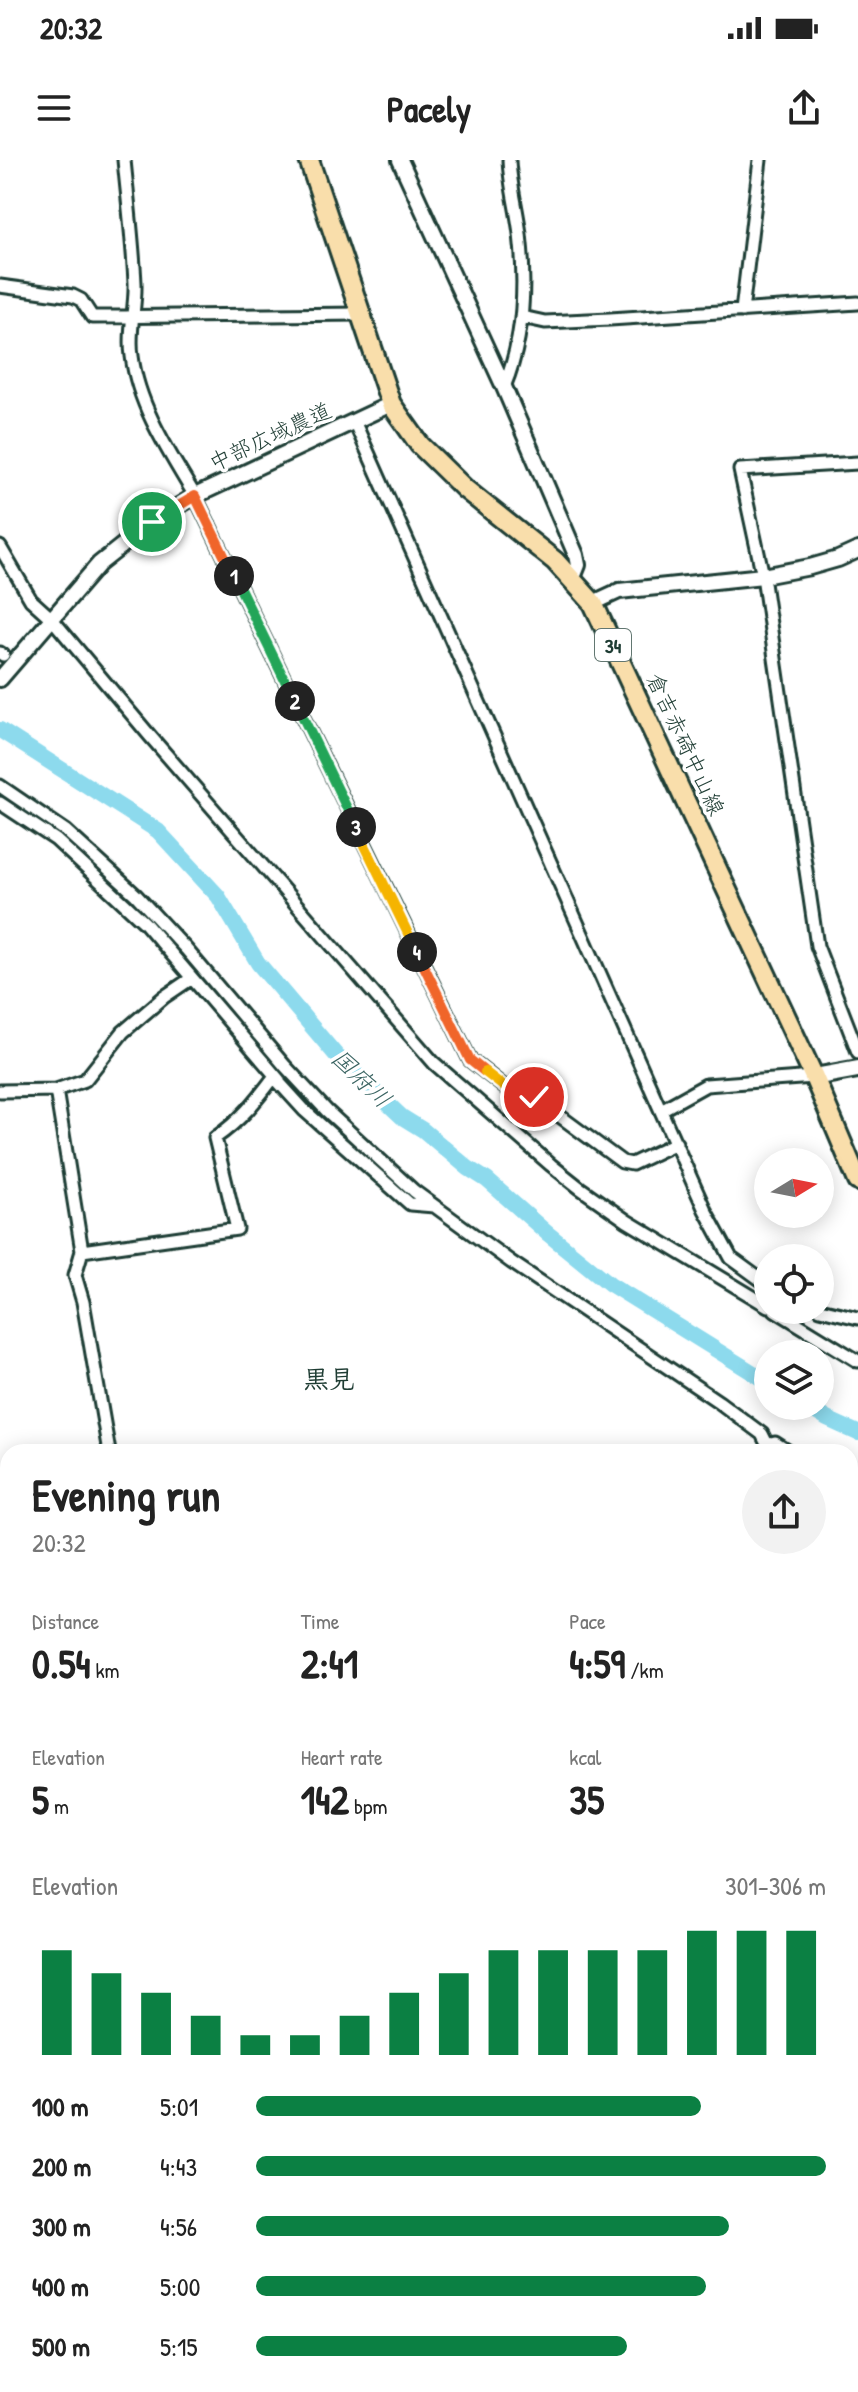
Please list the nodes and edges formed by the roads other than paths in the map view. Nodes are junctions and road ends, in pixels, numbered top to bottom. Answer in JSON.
{"nodes":[{"id":1,"x":124,"y":160,"type":"edge"},
{"id":2,"x":309,"y":160,"type":"edge"},
{"id":3,"x":400,"y":160,"type":"edge"},
{"id":4,"x":509,"y":160,"type":"edge"},
{"id":5,"x":760,"y":160,"type":"edge"},
{"id":6,"x":0,"y":286,"type":"edge"},
{"id":7,"x":858,"y":303,"type":"edge"},
{"id":8,"x":742,"y":311,"type":"junction"},
{"id":9,"x":361,"y":314,"type":"junction"},
{"id":10,"x":135,"y":316,"type":"junction"},
{"id":11,"x":522,"y":317,"type":"junction"},
{"id":12,"x":504,"y":387,"type":"junction"},
{"id":13,"x":391,"y":404,"type":"junction"},
{"id":14,"x":354,"y":421,"type":"junction"},
{"id":15,"x":858,"y":463,"type":"edge"},
{"id":16,"x":195,"y":496,"type":"junction"},
{"id":17,"x":0,"y":547,"type":"edge"},
{"id":18,"x":858,"y":550,"type":"edge"},
{"id":19,"x":763,"y":576,"type":"junction"},
{"id":20,"x":572,"y":580,"type":"junction"},
{"id":21,"x":593,"y":603,"type":"junction"},
{"id":22,"x":49,"y":622,"type":"junction"},
{"id":23,"x":0,"y":679,"type":"edge"},
{"id":24,"x":0,"y":786,"type":"edge"},
{"id":25,"x":0,"y":803,"type":"edge"},
{"id":26,"x":192,"y":978,"type":"junction"},
{"id":27,"x":858,"y":1052,"type":"edge"},
{"id":28,"x":858,"y":1069,"type":"edge"},
{"id":29,"x":274,"y":1077,"type":"junction"},
{"id":30,"x":814,"y":1077,"type":"junction"},
{"id":31,"x":0,"y":1079,"type":"edge"},
{"id":32,"x":56,"y":1090,"type":"junction"},
{"id":33,"x":3,"y":1091,"type":"edge"},
{"id":34,"x":661,"y":1110,"type":"junction"},
{"id":35,"x":335,"y":1118,"type":"junction"},
{"id":36,"x":676,"y":1143,"type":"junction"},
{"id":37,"x":858,"y":1181,"type":"edge"},
{"id":38,"x":435,"y":1206,"type":"junction"},
{"id":39,"x":82,"y":1251,"type":"junction"},
{"id":40,"x":754,"y":1275,"type":"edge"},
{"id":41,"x":754,"y":1298,"type":"edge"},
{"id":42,"x":834,"y":1312,"type":"edge"},
{"id":43,"x":858,"y":1318,"type":"edge"},
{"id":44,"x":798,"y":1324,"type":"edge"},
{"id":45,"x":858,"y":1361,"type":"edge"},
{"id":46,"x":108,"y":1444,"type":"edge"},
{"id":47,"x":767,"y":1444,"type":"edge"}],
"edges":[{"from":1,"to":10,"type":"street"},
{"from":2,"to":9,"type":"main road","name":"倉吉赤碕中山線","number":"34"},
{"from":3,"to":12,"type":"street"},
{"from":4,"to":11,"type":"street"},
{"from":5,"to":8,"type":"street"},
{"from":6,"to":10,"type":"street"},
{"from":7,"to":8,"type":"street"},
{"from":8,"to":11,"type":"street"},
{"from":9,"to":10,"type":"street"},
{"from":9,"to":13,"type":"main road","name":"倉吉赤碕中山線","number":"34"},
{"from":10,"to":16,"type":"street"},
{"from":11,"to":12,"type":"street"},
{"from":12,"to":20,"type":"street"},
{"from":13,"to":14,"type":"street","name":"中部広域農道"},
{"from":13,"to":20,"type":"main road","name":"倉吉赤碕中山線","number":"34"},
{"from":14,"to":16,"type":"street","name":"中部広域農道"},
{"from":14,"to":34,"type":"street"},
{"from":15,"to":19,"type":"street"},
{"from":16,"to":22,"type":"street","name":"中部広域農道"},
{"from":16,"to":36,"type":"street"},
{"from":17,"to":22,"type":"street"},
{"from":18,"to":19,"type":"street"},
{"from":19,"to":21,"type":"street"},
{"from":19,"to":27,"type":"street"},
{"from":20,"to":21,"type":"main road","name":"倉吉赤碕中山線","number":"34"},
{"from":21,"to":30,"type":"main road","name":"倉吉赤碕中山線","number":"34"},
{"from":22,"to":23,"type":"street","name":"中部広域農道"},
{"from":22,"to":41,"type":"street"},
{"from":24,"to":35,"type":"street"},
{"from":25,"to":26,"type":"street"},
{"from":26,"to":29,"type":"street"},
{"from":26,"to":32,"type":"street"},
{"from":28,"to":30,"type":"main road"},
{"from":29,"to":35,"type":"street"},
{"from":29,"to":38,"type":"street"},
{"from":29,"to":39,"type":"street"},
{"from":30,"to":34,"type":"street"},
{"from":30,"to":37,"type":"main road","name":"倉吉赤碕中山線","number":"34"},
{"from":31,"to":33,"type":"street"},
{"from":32,"to":33,"type":"street"},
{"from":32,"to":39,"type":"street"},
{"from":34,"to":36,"type":"street"},
{"from":35,"to":38,"type":"street"},
{"from":36,"to":40,"type":"street"},
{"from":38,"to":47,"type":"street"},
{"from":39,"to":46,"type":"street"},
{"from":42,"to":43,"type":"street"},
{"from":44,"to":45,"type":"street"}]}
